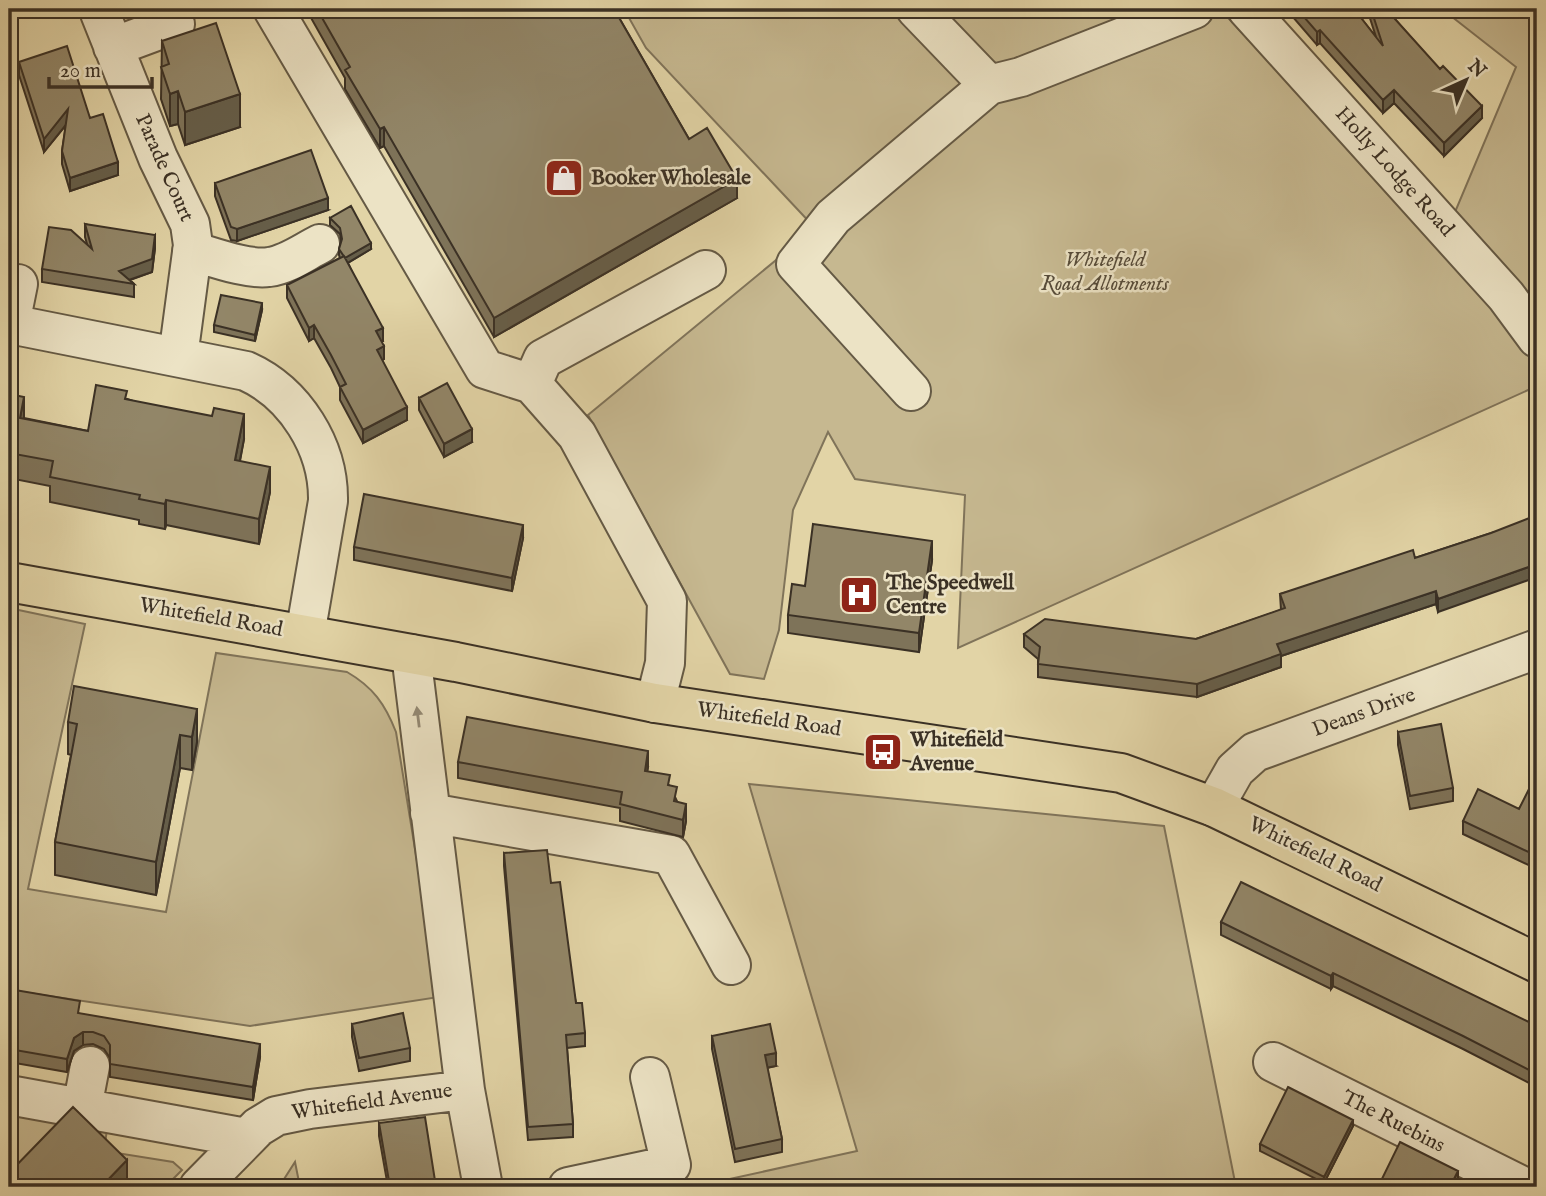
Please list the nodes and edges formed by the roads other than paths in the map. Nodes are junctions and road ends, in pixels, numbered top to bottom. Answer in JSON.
{"nodes":[{"id":1,"x":273,"y":9,"type":"edge"},
{"id":2,"x":916,"y":9,"type":"edge"},
{"id":3,"x":1194,"y":9,"type":"edge"},
{"id":4,"x":1247,"y":9,"type":"edge"},
{"id":5,"x":175,"y":24,"type":"dead end"},
{"id":6,"x":989,"y":85,"type":"junction"},
{"id":7,"x":320,"y":244,"type":"dead end"},
{"id":8,"x":192,"y":251,"type":"junction"},
{"id":9,"x":706,"y":270,"type":"dead end"},
{"id":10,"x":18,"y":284,"type":"dead end"},
{"id":11,"x":9,"y":327,"type":"edge"},
{"id":12,"x":1537,"y":338,"type":"edge"},
{"id":13,"x":178,"y":356,"type":"junction"},
{"id":14,"x":532,"y":384,"type":"junction"},
{"id":15,"x":911,"y":391,"type":"dead end"},
{"id":16,"x":9,"y":582,"type":"edge"},
{"id":17,"x":305,"y":635,"type":"junction"},
{"id":18,"x":1537,"y":649,"type":"edge"},
{"id":19,"x":411,"y":654,"type":"junction"},
{"id":20,"x":655,"y":703,"type":"junction"},
{"id":21,"x":1214,"y":807,"type":"junction"},
{"id":22,"x":429,"y":813,"type":"junction"},
{"id":23,"x":1537,"y":963,"type":"edge"},
{"id":24,"x":731,"y":965,"type":"dead end"},
{"id":25,"x":1273,"y":1062,"type":"dead end"},
{"id":26,"x":90,"y":1066,"type":"dead end"},
{"id":27,"x":650,"y":1077,"type":"dead end"},
{"id":28,"x":465,"y":1090,"type":"junction"},
{"id":29,"x":9,"y":1095,"type":"edge"},
{"id":30,"x":82,"y":1108,"type":"junction"},
{"id":31,"x":246,"y":1138,"type":"junction"},
{"id":32,"x":1516,"y":1185,"type":"edge"},
{"id":33,"x":199,"y":1187,"type":"edge"},
{"id":34,"x":483,"y":1187,"type":"edge"},
{"id":35,"x":568,"y":1187,"type":"edge"}],
"edges":[{"from":1,"to":14,"type":"street"},
{"from":2,"to":6,"type":"street"},
{"from":3,"to":6,"type":"street"},
{"from":4,"to":12,"type":"street","name":"Holly Lodge Road"},
{"from":5,"to":8,"type":"street","name":"Parade Court"},
{"from":6,"to":15,"type":"street"},
{"from":7,"to":8,"type":"street","name":"Parade Court"},
{"from":8,"to":13,"type":"street","name":"Parade Court"},
{"from":9,"to":14,"type":"street"},
{"from":10,"to":11,"type":"street"},
{"from":11,"to":13,"type":"street"},
{"from":13,"to":17,"type":"street"},
{"from":14,"to":20,"type":"street"},
{"from":16,"to":17,"type":"main road","name":"Whitefield Road"},
{"from":17,"to":19,"type":"main road","name":"Whitefield Road"},
{"from":18,"to":21,"type":"street","name":"Deans Drive"},
{"from":19,"to":20,"type":"main road","name":"Whitefield Road"},
{"from":22,"to":19,"type":"street","name":"Whitefield Avenue","one_way":true},
{"from":20,"to":21,"type":"main road","name":"Whitefield Road"},
{"from":21,"to":23,"type":"main road","name":"Whitefield Road"},
{"from":22,"to":24,"type":"street"},
{"from":22,"to":28,"type":"street","name":"Whitefield Avenue"},
{"from":25,"to":32,"type":"street","name":"The Ruebins"},
{"from":26,"to":30,"type":"street"},
{"from":27,"to":35,"type":"street"},
{"from":28,"to":31,"type":"street","name":"Whitefield Avenue"},
{"from":28,"to":34,"type":"street","name":"Whitefield Avenue"},
{"from":29,"to":30,"type":"street"},
{"from":30,"to":31,"type":"street"},
{"from":31,"to":33,"type":"street","name":"Whitefield Avenue"}]}
